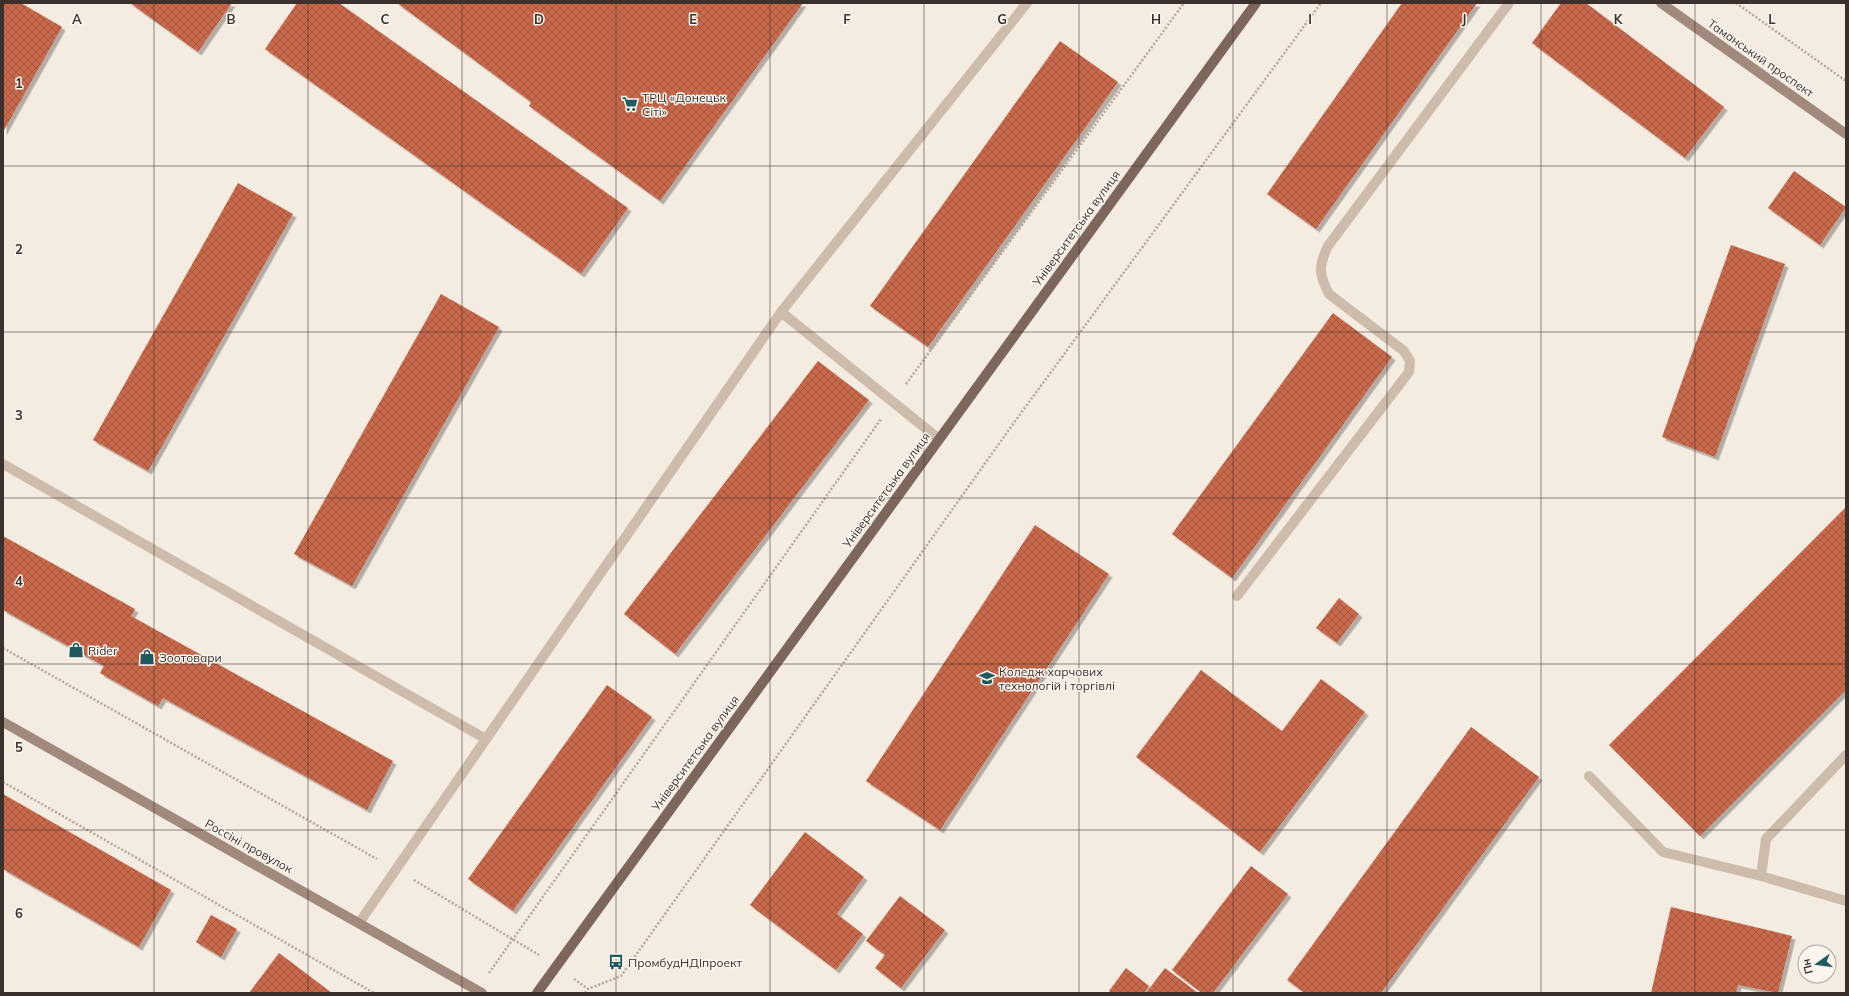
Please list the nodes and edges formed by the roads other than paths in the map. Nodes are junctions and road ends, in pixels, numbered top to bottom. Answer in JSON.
{"nodes":[{"id":1,"x":1027,"y":3,"type":"edge"},
{"id":2,"x":1256,"y":3,"type":"edge"},
{"id":3,"x":1509,"y":3,"type":"edge"},
{"id":4,"x":1661,"y":3,"type":"edge"},
{"id":5,"x":1846,"y":134,"type":"edge"},
{"id":6,"x":782,"y":312,"type":"junction"},
{"id":7,"x":939,"y":439,"type":"junction"},
{"id":8,"x":3,"y":464,"type":"edge"},
{"id":9,"x":1237,"y":596,"type":"dead end"},
{"id":10,"x":3,"y":722,"type":"edge"},
{"id":11,"x":486,"y":739,"type":"junction"},
{"id":12,"x":1846,"y":755,"type":"edge"},
{"id":13,"x":1589,"y":776,"type":"dead end"},
{"id":14,"x":1761,"y":876,"type":"junction"},
{"id":15,"x":1846,"y":901,"type":"edge"},
{"id":16,"x":359,"y":923,"type":"junction"},
{"id":17,"x":480,"y":991,"type":"edge"},
{"id":18,"x":537,"y":993,"type":"edge"}],
"edges":[{"from":1,"to":6,"type":"lane"},
{"from":2,"to":7,"type":"main road","name":"Університетська вулиця"},
{"from":3,"to":9,"type":"lane"},
{"from":4,"to":5,"type":"street","name":"Таманський проспект"},
{"from":6,"to":7,"type":"lane"},
{"from":6,"to":11,"type":"lane"},
{"from":7,"to":18,"type":"main road","name":"Університетська вулиця"},
{"from":8,"to":11,"type":"lane"},
{"from":10,"to":16,"type":"street","name":"Россіні провулок"},
{"from":11,"to":16,"type":"lane"},
{"from":12,"to":14,"type":"lane"},
{"from":13,"to":14,"type":"lane"},
{"from":14,"to":15,"type":"lane"},
{"from":16,"to":17,"type":"street","name":"Россіні провулок"}]}
